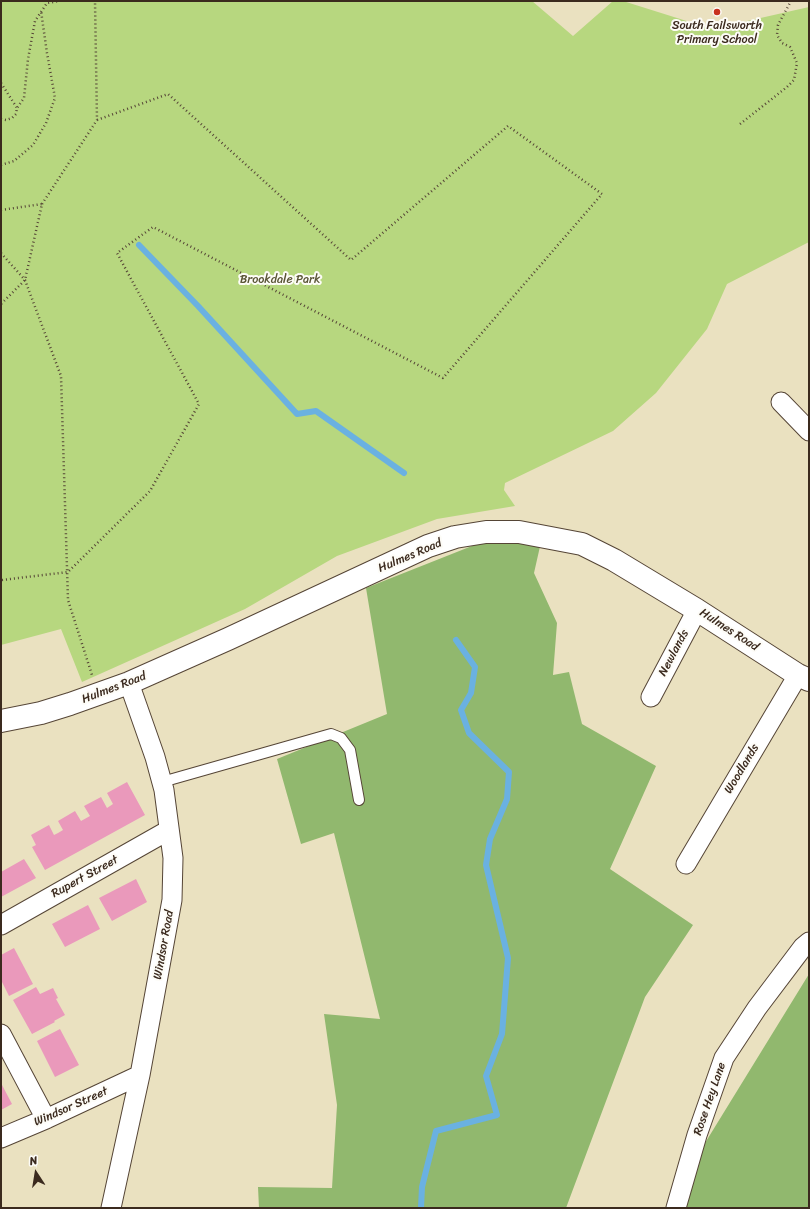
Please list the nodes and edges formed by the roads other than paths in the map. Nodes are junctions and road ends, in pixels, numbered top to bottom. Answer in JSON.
{"nodes":[{"id":1,"x":781,"y":402,"type":"dead end"},
{"id":2,"x":809,"y":431,"type":"edge"},
{"id":3,"x":697,"y":610,"type":"junction"},
{"id":4,"x":803,"y":677,"type":"edge"},
{"id":5,"x":130,"y":683,"type":"junction"},
{"id":6,"x":651,"y":697,"type":"dead end"},
{"id":7,"x":1,"y":721,"type":"edge"},
{"id":8,"x":162,"y":782,"type":"junction"},
{"id":9,"x":359,"y":800,"type":"dead end"},
{"id":10,"x":169,"y":830,"type":"junction"},
{"id":11,"x":686,"y":864,"type":"dead end"},
{"id":12,"x":1,"y":924,"type":"edge"},
{"id":13,"x":809,"y":942,"type":"edge"},
{"id":14,"x":1,"y":1034,"type":"edge"},
{"id":15,"x":140,"y":1076,"type":"junction"},
{"id":16,"x":46,"y":1119,"type":"junction"},
{"id":17,"x":1,"y":1138,"type":"edge"},
{"id":18,"x":111,"y":1208,"type":"edge"},
{"id":19,"x":676,"y":1208,"type":"edge"}],
"edges":[{"from":1,"to":2,"type":"street"},
{"from":3,"to":4,"type":"street","name":"Hulmes Road"},
{"from":3,"to":5,"type":"street","name":"Hulmes Road"},
{"from":3,"to":6,"type":"street","name":"Newlands"},
{"from":4,"to":11,"type":"street","name":"Woodlands"},
{"from":5,"to":7,"type":"street","name":"Hulmes Road"},
{"from":5,"to":8,"type":"street","name":"Windsor Road"},
{"from":8,"to":9,"type":"lane"},
{"from":8,"to":10,"type":"street","name":"Windsor Road"},
{"from":10,"to":12,"type":"street","name":"Rupert Street"},
{"from":10,"to":15,"type":"street","name":"Windsor Road"},
{"from":13,"to":19,"type":"street","name":"Rose Hey Lane"},
{"from":14,"to":16,"type":"street"},
{"from":15,"to":16,"type":"street","name":"Windsor Street"},
{"from":15,"to":18,"type":"street","name":"Windsor Road"},
{"from":16,"to":17,"type":"street","name":"Windsor Street"}]}
